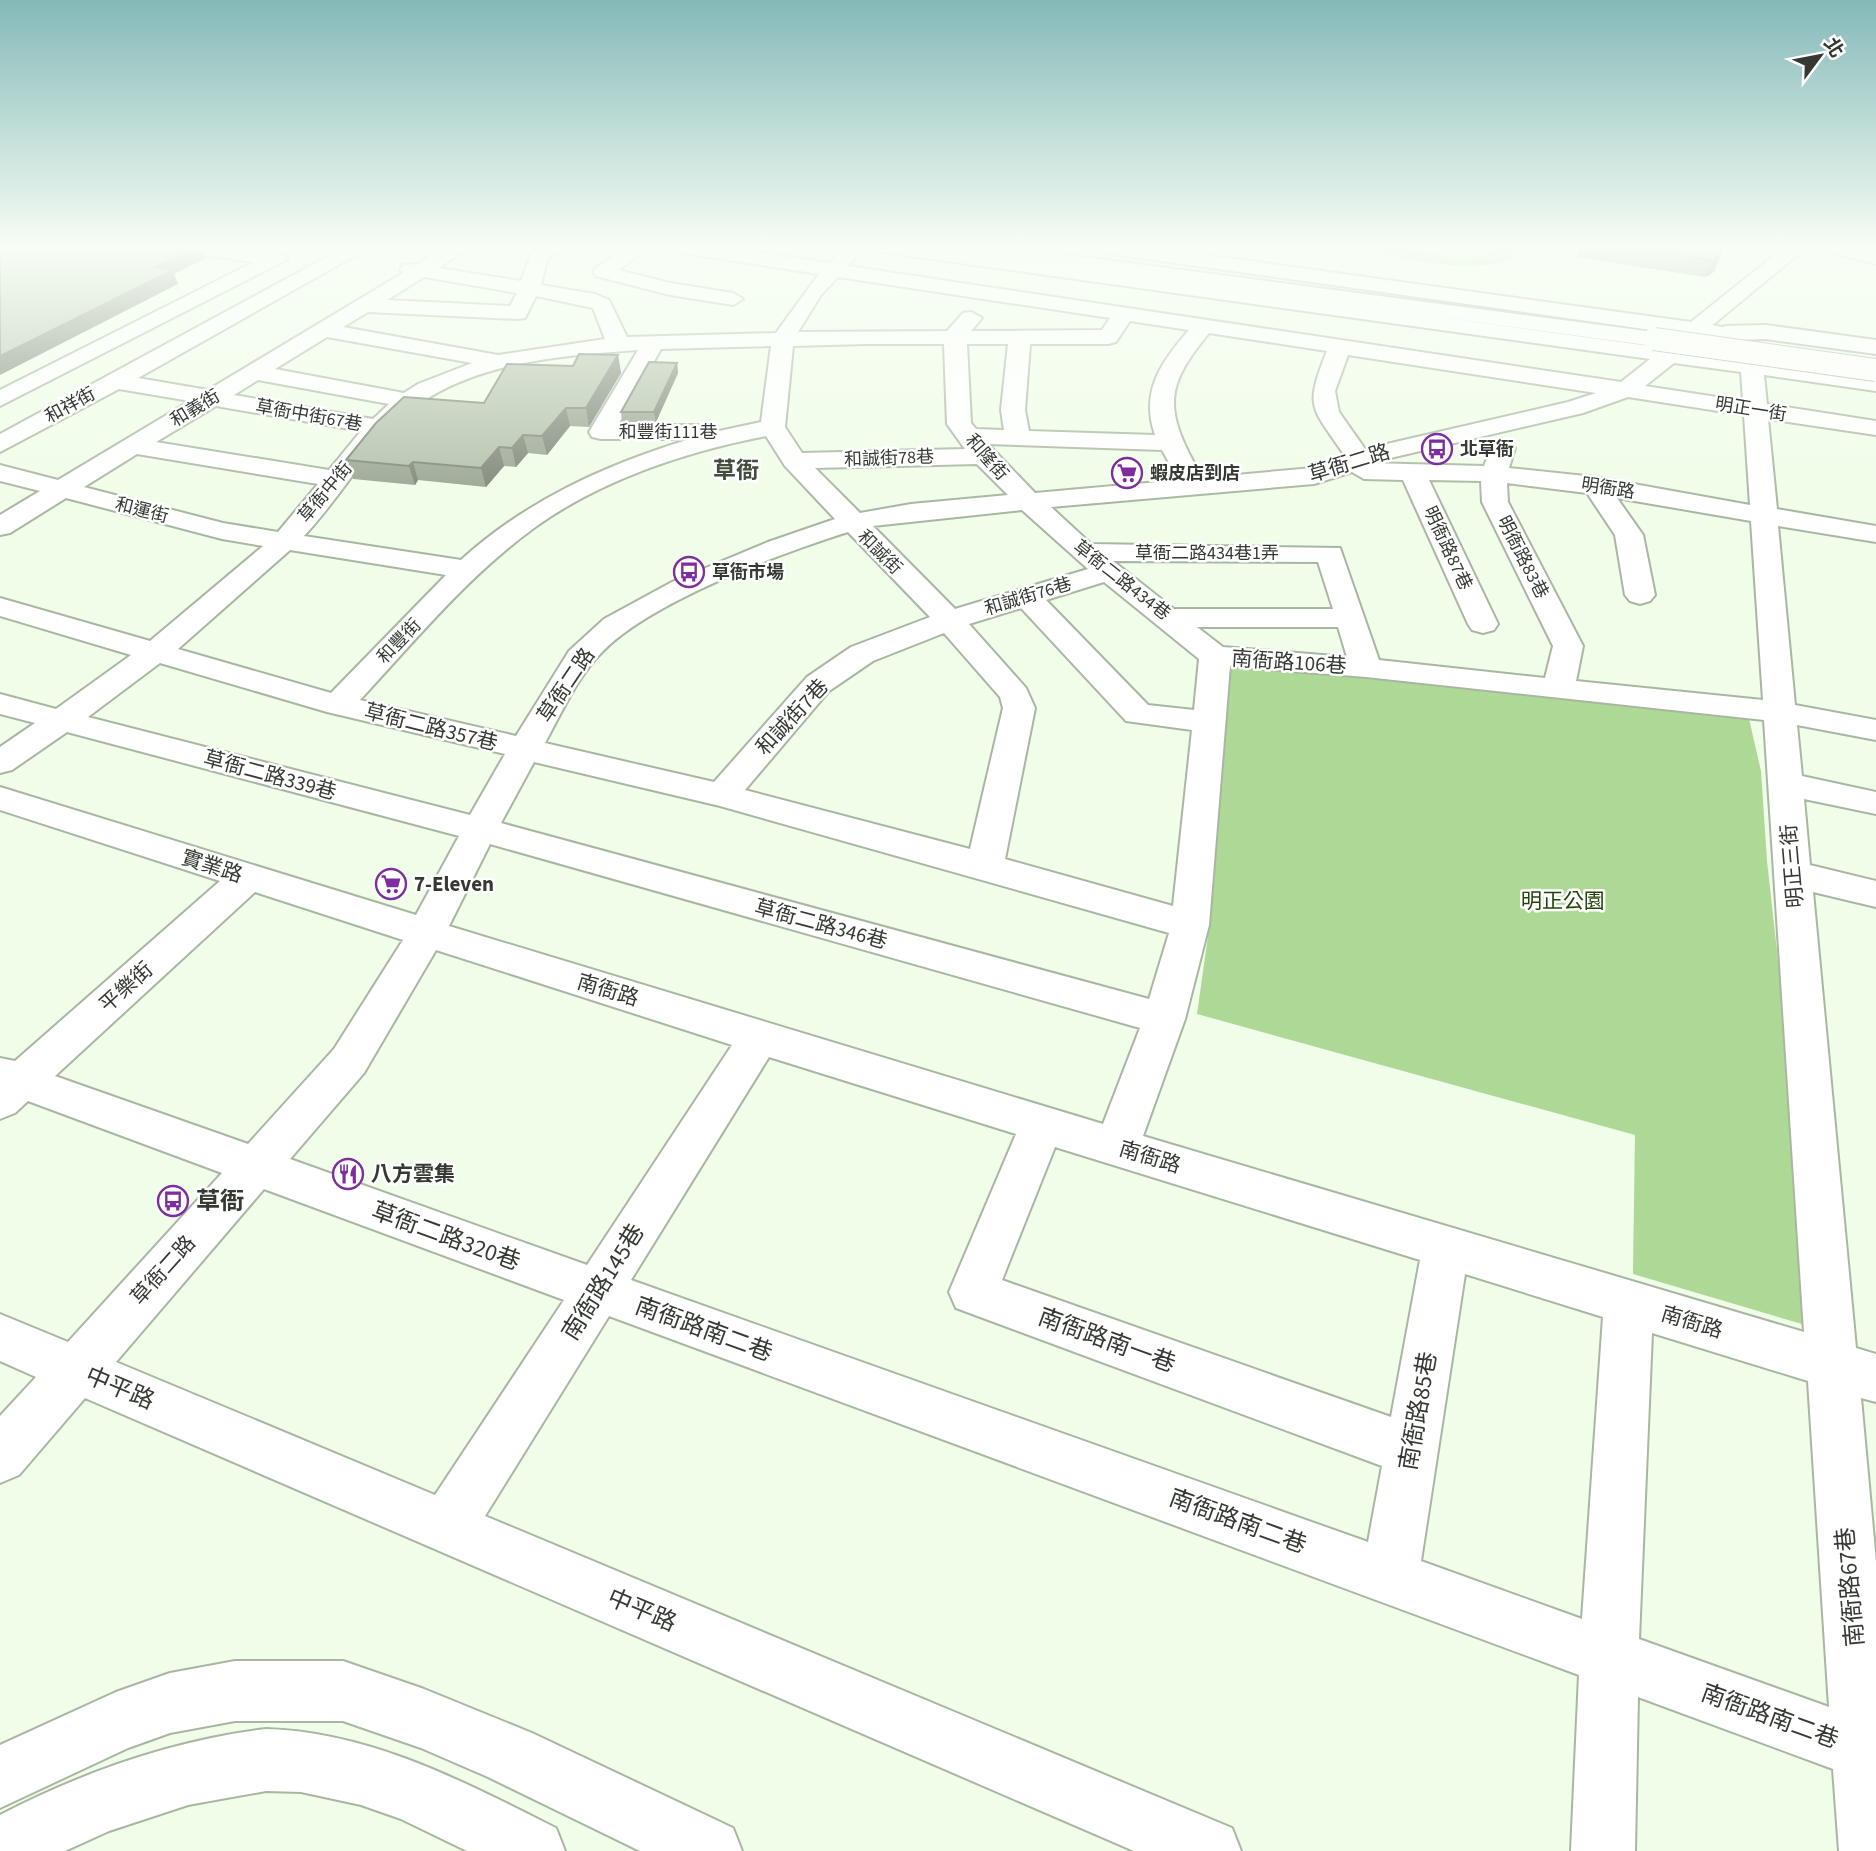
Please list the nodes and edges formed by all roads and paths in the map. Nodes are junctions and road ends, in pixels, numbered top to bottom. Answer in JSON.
{"nodes":[{"id":1,"x":142,"y":332,"type":"edge"},
{"id":2,"x":189,"y":332,"type":"edge"},
{"id":3,"x":318,"y":332,"type":"edge"},
{"id":4,"x":335,"y":332,"type":"edge"},
{"id":5,"x":507,"y":332,"type":"edge"},
{"id":6,"x":613,"y":332,"type":"edge"},
{"id":7,"x":787,"y":332,"type":"edge"},
{"id":8,"x":958,"y":332,"type":"edge"},
{"id":9,"x":1111,"y":332,"type":"edge"},
{"id":10,"x":1199,"y":332,"type":"edge"},
{"id":11,"x":1245,"y":332,"type":"edge"},
{"id":12,"x":1597,"y":332,"type":"edge"},
{"id":13,"x":1629,"y":332,"type":"edge"},
{"id":14,"x":1644,"y":332,"type":"edge"},
{"id":15,"x":1671,"y":332,"type":"edge"},
{"id":16,"x":1693,"y":332,"type":"edge"},
{"id":17,"x":1751,"y":332,"type":"edge"},
{"id":18,"x":1769,"y":332,"type":"edge"},
{"id":19,"x":1726,"y":333,"type":"junction"},
{"id":20,"x":955,"y":335,"type":"junction"},
{"id":21,"x":1020,"y":337,"type":"junction"},
{"id":22,"x":783,"y":339,"type":"junction"},
{"id":23,"x":1686,"y":339,"type":"junction"},
{"id":24,"x":654,"y":341,"type":"junction"},
{"id":25,"x":619,"y":345,"type":"junction"},
{"id":26,"x":1339,"y":347,"type":"junction"},
{"id":27,"x":1876,"y":347,"type":"edge"},
{"id":28,"x":1876,"y":353,"type":"edge"},
{"id":29,"x":1876,"y":360,"type":"edge"},
{"id":30,"x":1712,"y":361,"type":"junction"},
{"id":31,"x":491,"y":362,"type":"junction"},
{"id":32,"x":1752,"y":367,"type":"junction"},
{"id":33,"x":1876,"y":370,"type":"edge"},
{"id":34,"x":254,"y":372,"type":"junction"},
{"id":35,"x":1876,"y":376,"type":"edge"},
{"id":36,"x":114,"y":381,"type":"junction"},
{"id":37,"x":1876,"y":384,"type":"edge"},
{"id":38,"x":1626,"y":390,"type":"junction"},
{"id":39,"x":211,"y":398,"type":"junction"},
{"id":40,"x":0,"y":399,"type":"edge"},
{"id":41,"x":410,"y":401,"type":"junction"},
{"id":42,"x":1755,"y":410,"type":"junction"},
{"id":43,"x":1509,"y":423,"type":"junction"},
{"id":44,"x":379,"y":427,"type":"junction"},
{"id":45,"x":773,"y":427,"type":"junction"},
{"id":46,"x":1876,"y":428,"type":"edge"},
{"id":47,"x":736,"y":432,"type":"junction"},
{"id":48,"x":1018,"y":438,"type":"junction"},
{"id":49,"x":1170,"y":443,"type":"junction"},
{"id":50,"x":0,"y":444,"type":"edge"},
{"id":51,"x":132,"y":446,"type":"junction"},
{"id":52,"x":976,"y":446,"type":"junction"},
{"id":53,"x":794,"y":461,"type":"junction"},
{"id":54,"x":1349,"y":464,"type":"junction"},
{"id":55,"x":1412,"y":472,"type":"junction"},
{"id":56,"x":0,"y":473,"type":"edge"},
{"id":57,"x":1494,"y":474,"type":"junction"},
{"id":58,"x":335,"y":479,"type":"junction"},
{"id":59,"x":1595,"y":485,"type":"junction"},
{"id":60,"x":1195,"y":488,"type":"junction"},
{"id":61,"x":62,"y":489,"type":"junction"},
{"id":62,"x":1030,"y":503,"type":"junction"},
{"id":63,"x":1764,"y":514,"type":"junction"},
{"id":64,"x":850,"y":522,"type":"junction"},
{"id":65,"x":0,"y":527,"type":"edge"},
{"id":66,"x":1876,"y":534,"type":"edge"},
{"id":67,"x":286,"y":539,"type":"junction"},
{"id":68,"x":1084,"y":552,"type":"junction"},
{"id":69,"x":468,"y":570,"type":"junction"},
{"id":70,"x":1108,"y":572,"type":"junction"},
{"id":71,"x":1640,"y":595,"type":"dead end"},
{"id":72,"x":1026,"y":596,"type":"junction"},
{"id":73,"x":0,"y":607,"type":"edge"},
{"id":74,"x":1170,"y":618,"type":"junction"},
{"id":75,"x":1349,"y":618,"type":"junction"},
{"id":76,"x":949,"y":620,"type":"junction"},
{"id":77,"x":1483,"y":624,"type":"dead end"},
{"id":78,"x":156,"y":653,"type":"junction"},
{"id":79,"x":1215,"y":656,"type":"junction"},
{"id":80,"x":1366,"y":668,"type":"junction"},
{"id":81,"x":1559,"y":688,"type":"junction"},
{"id":82,"x":0,"y":704,"type":"edge"},
{"id":83,"x":338,"y":705,"type":"junction"},
{"id":84,"x":1779,"y":712,"type":"junction"},
{"id":85,"x":62,"y":721,"type":"junction"},
{"id":86,"x":1209,"y":722,"type":"junction"},
{"id":87,"x":1876,"y":730,"type":"edge"},
{"id":88,"x":524,"y":750,"type":"junction"},
{"id":89,"x":0,"y":762,"type":"edge"},
{"id":90,"x":1785,"y":784,"type":"junction"},
{"id":91,"x":722,"y":794,"type":"junction"},
{"id":92,"x":0,"y":798,"type":"edge"},
{"id":93,"x":1876,"y":803,"type":"edge"},
{"id":94,"x":479,"y":829,"type":"junction"},
{"id":95,"x":985,"y":866,"type":"junction"},
{"id":96,"x":1792,"y":874,"type":"junction"},
{"id":97,"x":247,"y":878,"type":"junction"},
{"id":98,"x":1876,"y":894,"type":"edge"},
{"id":99,"x":1190,"y":925,"type":"junction"},
{"id":100,"x":424,"y":933,"type":"junction"},
{"id":101,"x":1164,"y":1019,"type":"junction"},
{"id":102,"x":759,"y":1038,"type":"junction"},
{"id":103,"x":7,"y":1085,"type":"edge"},
{"id":104,"x":1042,"y":1124,"type":"junction"},
{"id":105,"x":1117,"y":1147,"type":"junction"},
{"id":106,"x":256,"y":1167,"type":"junction"},
{"id":107,"x":1446,"y":1247,"type":"junction"},
{"id":108,"x":598,"y":1291,"type":"junction"},
{"id":109,"x":1629,"y":1303,"type":"junction"},
{"id":110,"x":0,"y":1337,"type":"edge"},
{"id":111,"x":75,"y":1369,"type":"junction"},
{"id":112,"x":1854,"y":1371,"type":"edge"},
{"id":113,"x":1411,"y":1450,"type":"junction"},
{"id":114,"x":0,"y":1456,"type":"edge"},
{"id":115,"x":447,"y":1527,"type":"junction"},
{"id":116,"x":1390,"y":1576,"type":"junction"},
{"id":117,"x":1609,"y":1657,"type":"junction"},
{"id":118,"x":1869,"y":1752,"type":"edge"},
{"id":119,"x":0,"y":1777,"type":"edge"},
{"id":120,"x":0,"y":1850,"type":"edge"},
{"id":121,"x":533,"y":1851,"type":"edge"},
{"id":122,"x":710,"y":1851,"type":"edge"},
{"id":123,"x":1209,"y":1851,"type":"edge"},
{"id":124,"x":1603,"y":1851,"type":"edge"},
{"id":125,"x":1871,"y":1851,"type":"edge"}],
"edges":[{"from":1,"to":40,"type":"main road"},
{"from":2,"to":36,"type":"main road","name":"和祥街"},
{"from":3,"to":34,"type":"main road","name":"和義街"},
{"from":4,"to":31,"type":"main road"},
{"from":5,"to":31,"type":"main road"},
{"from":6,"to":25,"type":"main road"},
{"from":7,"to":22,"type":"main road"},
{"from":8,"to":20,"type":"main road"},
{"from":9,"to":21,"type":"main road","name":"草衙中街"},
{"from":10,"to":49,"type":"main road"},
{"from":11,"to":26,"type":"main road","name":"明正一街"},
{"from":12,"to":33,"type":"main road","bridge":true},
{"from":13,"to":23,"type":"main road"},
{"from":14,"to":23,"type":"main road"},
{"from":15,"to":29,"type":"main road"},
{"from":16,"to":23,"type":"main road","name":"草衙二路"},
{"from":17,"to":19,"type":"main road"},
{"from":18,"to":27,"type":"main road"},
{"from":19,"to":23,"type":"main road"},
{"from":19,"to":28,"type":"main road"},
{"from":20,"to":21,"type":"main road","name":"草衙中街"},
{"from":20,"to":22,"type":"main road","name":"草衙中街"},
{"from":20,"to":52,"type":"main road","name":"和隆街"},
{"from":21,"to":48,"type":"main road"},
{"from":22,"to":24,"type":"main road","name":"草衙中街"},
{"from":22,"to":45,"type":"main road"},
{"from":23,"to":30,"type":"main road"},
{"from":23,"to":38,"type":"main road","name":"草衙二路"},
{"from":24,"to":25,"type":"main road","name":"草衙中街"},
{"from":24,"to":47,"type":"main road","name":"和豐街111巷"},
{"from":25,"to":31,"type":"main road","name":"草衙中街"},
{"from":26,"to":38,"type":"main road","name":"明正一街"},
{"from":26,"to":54,"type":"main road"},
{"from":30,"to":32,"type":"main road"},
{"from":30,"to":35,"type":"main road"},
{"from":31,"to":41,"type":"main road","name":"草衙中街"},
{"from":32,"to":37,"type":"main road"},
{"from":32,"to":42,"type":"main road","name":"明正三街"},
{"from":34,"to":39,"type":"main road","name":"和義街"},
{"from":34,"to":41,"type":"main road"},
{"from":36,"to":39,"type":"main road","name":"草衙中街67巷"},
{"from":36,"to":50,"type":"main road","name":"和祥街"},
{"from":38,"to":42,"type":"main road","name":"明正一街"},
{"from":38,"to":43,"type":"main road","name":"草衙二路"},
{"from":39,"to":44,"type":"main road","name":"草衙中街67巷"},
{"from":39,"to":51,"type":"main road","name":"和義街"},
{"from":41,"to":44,"type":"main road","name":"草衙中街"},
{"from":42,"to":46,"type":"main road","name":"明正一街"},
{"from":42,"to":63,"type":"main road","name":"明正三街"},
{"from":43,"to":54,"type":"main road","name":"草衙二路"},
{"from":43,"to":57,"type":"main road","name":"明衙路83巷"},
{"from":44,"to":58,"type":"main road","name":"草衙中街"},
{"from":45,"to":47,"type":"main road","name":"和豐街"},
{"from":45,"to":53,"type":"main road","name":"和誠街"},
{"from":47,"to":69,"type":"main road","name":"和豐街"},
{"from":48,"to":49,"type":"main road","name":"和誠街78巷"},
{"from":48,"to":52,"type":"main road","name":"和誠街78巷"},
{"from":49,"to":60,"type":"main road"},
{"from":51,"to":58,"type":"main road"},
{"from":51,"to":61,"type":"main road","name":"和義街"},
{"from":52,"to":53,"type":"main road","name":"和誠街78巷"},
{"from":52,"to":62,"type":"main road","name":"和隆街"},
{"from":53,"to":64,"type":"main road","name":"和誠街"},
{"from":54,"to":55,"type":"main road","name":"明衙路"},
{"from":54,"to":60,"type":"main road","name":"草衙二路"},
{"from":55,"to":57,"type":"main road","name":"明衙路"},
{"from":55,"to":77,"type":"main road","name":"明衙路87巷"},
{"from":56,"to":61,"type":"main road","name":"和運街"},
{"from":57,"to":59,"type":"main road","name":"明衙路"},
{"from":57,"to":81,"type":"main road","name":"明衙路83巷"},
{"from":58,"to":67,"type":"main road","name":"草衙中街"},
{"from":59,"to":63,"type":"main road","name":"明衙路"},
{"from":59,"to":71,"type":"main road"},
{"from":60,"to":62,"type":"main road","name":"草衙二路"},
{"from":61,"to":65,"type":"main road","name":"和義街"},
{"from":61,"to":67,"type":"main road","name":"和運街"},
{"from":62,"to":64,"type":"main road","name":"草衙二路"},
{"from":62,"to":68,"type":"main road","name":"草衙二路434巷"},
{"from":63,"to":66,"type":"main road","name":"明衙路"},
{"from":63,"to":84,"type":"main road","name":"明正三街"},
{"from":64,"to":76,"type":"main road","name":"和誠街"},
{"from":64,"to":88,"type":"main road","name":"草衙二路"},
{"from":67,"to":69,"type":"main road","name":"和運街"},
{"from":67,"to":78,"type":"main road","name":"草衙中街"},
{"from":68,"to":70,"type":"main road","name":"草衙二路434巷"},
{"from":68,"to":75,"type":"main road","name":"草衙二路434巷1弄"},
{"from":69,"to":83,"type":"main road","name":"和豐街"},
{"from":70,"to":72,"type":"main road","name":"和誠街76巷"},
{"from":70,"to":74,"type":"main road","name":"草衙二路434巷"},
{"from":72,"to":76,"type":"main road","name":"和誠街76巷"},
{"from":72,"to":86,"type":"main road"},
{"from":73,"to":78,"type":"main road"},
{"from":74,"to":75,"type":"main road"},
{"from":74,"to":79,"type":"main road","name":"草衙二路434巷"},
{"from":75,"to":80,"type":"main road","name":"草衙二路434巷1弄"},
{"from":76,"to":91,"type":"main road","name":"和誠街7巷"},
{"from":76,"to":95,"type":"main road","name":"和誠街"},
{"from":78,"to":83,"type":"main road"},
{"from":78,"to":85,"type":"main road","name":"草衙中街"},
{"from":79,"to":80,"type":"main road","name":"南衙路106巷"},
{"from":79,"to":86,"type":"main road","name":"南衙路106巷"},
{"from":80,"to":81,"type":"main road","name":"南衙路106巷"},
{"from":81,"to":84,"type":"main road","name":"南衙路106巷"},
{"from":82,"to":85,"type":"main road","name":"草衙二路339巷"},
{"from":83,"to":88,"type":"main road","name":"草衙二路357巷"},
{"from":84,"to":87,"type":"main road"},
{"from":84,"to":90,"type":"main road","name":"明正三街"},
{"from":85,"to":89,"type":"main road","name":"草衙中街"},
{"from":85,"to":94,"type":"main road","name":"草衙二路339巷"},
{"from":86,"to":99,"type":"main road","name":"南衙路106巷"},
{"from":88,"to":91,"type":"main road"},
{"from":88,"to":94,"type":"main road","name":"草衙二路"},
{"from":90,"to":93,"type":"main road"},
{"from":90,"to":96,"type":"main road","name":"明正三街"},
{"from":91,"to":95,"type":"main road"},
{"from":92,"to":97,"type":"main road","name":"實業路"},
{"from":94,"to":100,"type":"main road","name":"草衙二路"},
{"from":94,"to":101,"type":"main road","name":"草衙二路346巷"},
{"from":95,"to":99,"type":"main road"},
{"from":96,"to":98,"type":"main road"},
{"from":96,"to":112,"type":"main road","name":"明正三街"},
{"from":97,"to":100,"type":"main road","name":"實業路"},
{"from":97,"to":103,"type":"main road","name":"平樂街"},
{"from":99,"to":101,"type":"main road","name":"南衙路106巷"},
{"from":100,"to":102,"type":"main road","name":"南衙路"},
{"from":100,"to":106,"type":"main road","name":"草衙二路"},
{"from":101,"to":105,"type":"main road","name":"南衙路106巷"},
{"from":102,"to":104,"type":"main road","name":"南衙路"},
{"from":102,"to":108,"type":"main road","name":"南衙路145巷"},
{"from":103,"to":106,"type":"main road","name":"草衙二路320巷"},
{"from":104,"to":105,"type":"main road","name":"南衙路"},
{"from":104,"to":113,"type":"main road","name":"南衙路南一巷"},
{"from":105,"to":107,"type":"main road","name":"南衙路"},
{"from":106,"to":108,"type":"main road","name":"草衙二路320巷"},
{"from":106,"to":111,"type":"main road","name":"草衙二路"},
{"from":107,"to":109,"type":"main road","name":"南衙路"},
{"from":107,"to":113,"type":"main road","name":"南衙路85巷"},
{"from":108,"to":115,"type":"main road","name":"南衙路145巷"},
{"from":108,"to":116,"type":"main road","name":"南衙路南二巷"},
{"from":109,"to":112,"type":"main road","name":"南衙路"},
{"from":109,"to":117,"type":"main road"},
{"from":110,"to":111,"type":"main road","name":"中平路"},
{"from":111,"to":114,"type":"main road","name":"草衙二路"},
{"from":111,"to":115,"type":"main road","name":"中平路"},
{"from":112,"to":118,"type":"main road","name":"南衙路67巷"},
{"from":113,"to":116,"type":"main road","name":"南衙路85巷"},
{"from":115,"to":123,"type":"main road","name":"中平路"},
{"from":116,"to":117,"type":"main road","name":"南衙路南二巷"},
{"from":117,"to":118,"type":"main road","name":"南衙路南二巷"},
{"from":117,"to":124,"type":"main road"},
{"from":118,"to":125,"type":"main road","name":"南衙路67巷"},
{"from":119,"to":122,"type":"main road"},
{"from":120,"to":121,"type":"main road"}]}
